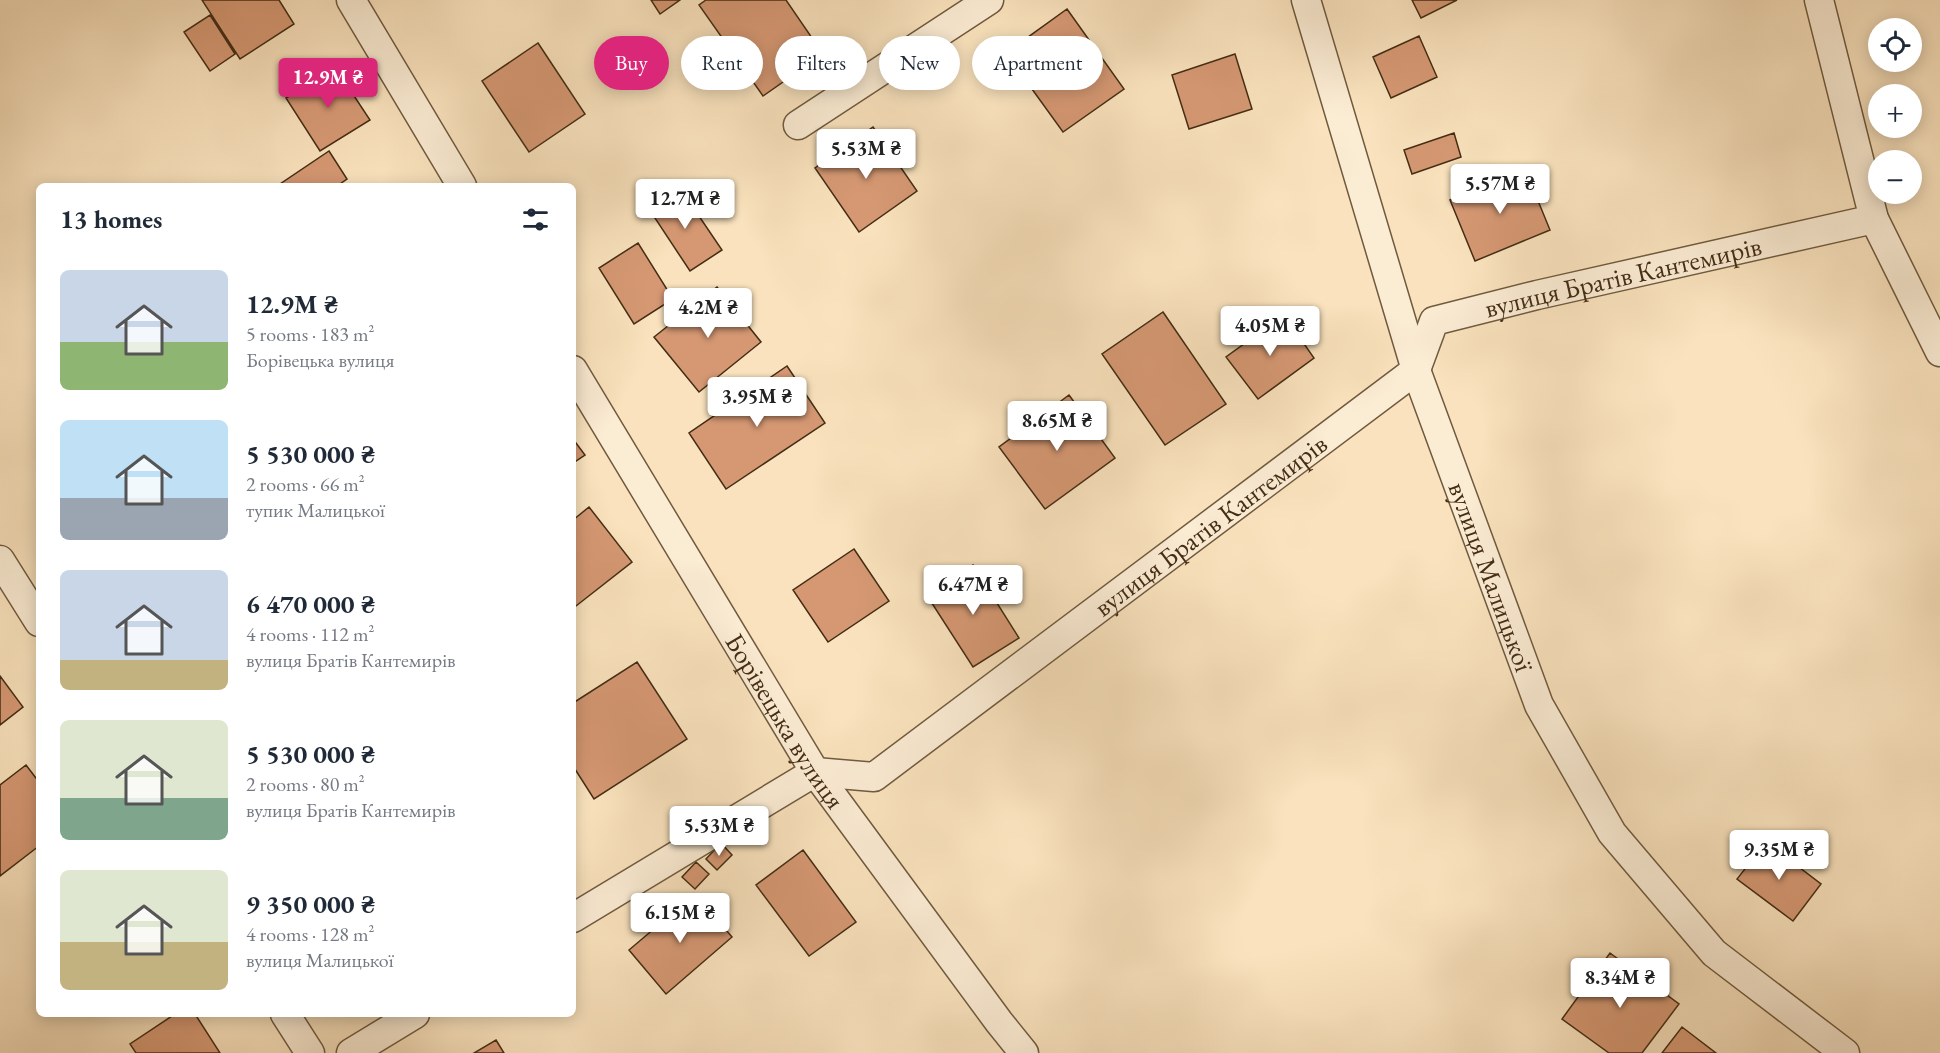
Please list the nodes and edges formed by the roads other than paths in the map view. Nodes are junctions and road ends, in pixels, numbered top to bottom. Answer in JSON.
{"nodes":[{"id":1,"x":351,"y":0,"type":"edge"},
{"id":2,"x":988,"y":0,"type":"edge"},
{"id":3,"x":1306,"y":0,"type":"edge"},
{"id":4,"x":1819,"y":0,"type":"edge"},
{"id":5,"x":798,"y":125,"type":"dead end"},
{"id":6,"x":460,"y":183,"type":"edge"},
{"id":7,"x":1874,"y":219,"type":"junction"},
{"id":8,"x":1940,"y":352,"type":"edge"},
{"id":9,"x":1416,"y":370,"type":"junction"},
{"id":10,"x":576,"y":375,"type":"edge"},
{"id":11,"x":0,"y":560,"type":"edge"},
{"id":12,"x":36,"y":617,"type":"edge"},
{"id":13,"x":815,"y":772,"type":"junction"},
{"id":14,"x":576,"y":916,"type":"edge"},
{"id":15,"x":287,"y":1017,"type":"edge"},
{"id":16,"x":410,"y":1017,"type":"edge"},
{"id":17,"x":310,"y":1053,"type":"edge"},
{"id":18,"x":351,"y":1053,"type":"edge"},
{"id":19,"x":1024,"y":1053,"type":"edge"},
{"id":20,"x":1845,"y":1053,"type":"edge"}],
"edges":[{"from":1,"to":6,"type":"street"},
{"from":2,"to":5,"type":"street"},
{"from":3,"to":9,"type":"street","name":"вулиця Малицької"},
{"from":4,"to":7,"type":"street"},
{"from":7,"to":8,"type":"street"},
{"from":7,"to":9,"type":"street","name":"вулиця Братів Кантемирів"},
{"from":9,"to":13,"type":"street","name":"вулиця Братів Кантемирів"},
{"from":9,"to":20,"type":"street","name":"вулиця Малицької"},
{"from":10,"to":13,"type":"street","name":"Борівецька вулиця"},
{"from":11,"to":12,"type":"street"},
{"from":13,"to":14,"type":"street"},
{"from":13,"to":19,"type":"street","name":"Борівецька вулиця"},
{"from":15,"to":17,"type":"street"},
{"from":16,"to":18,"type":"street"}]}
